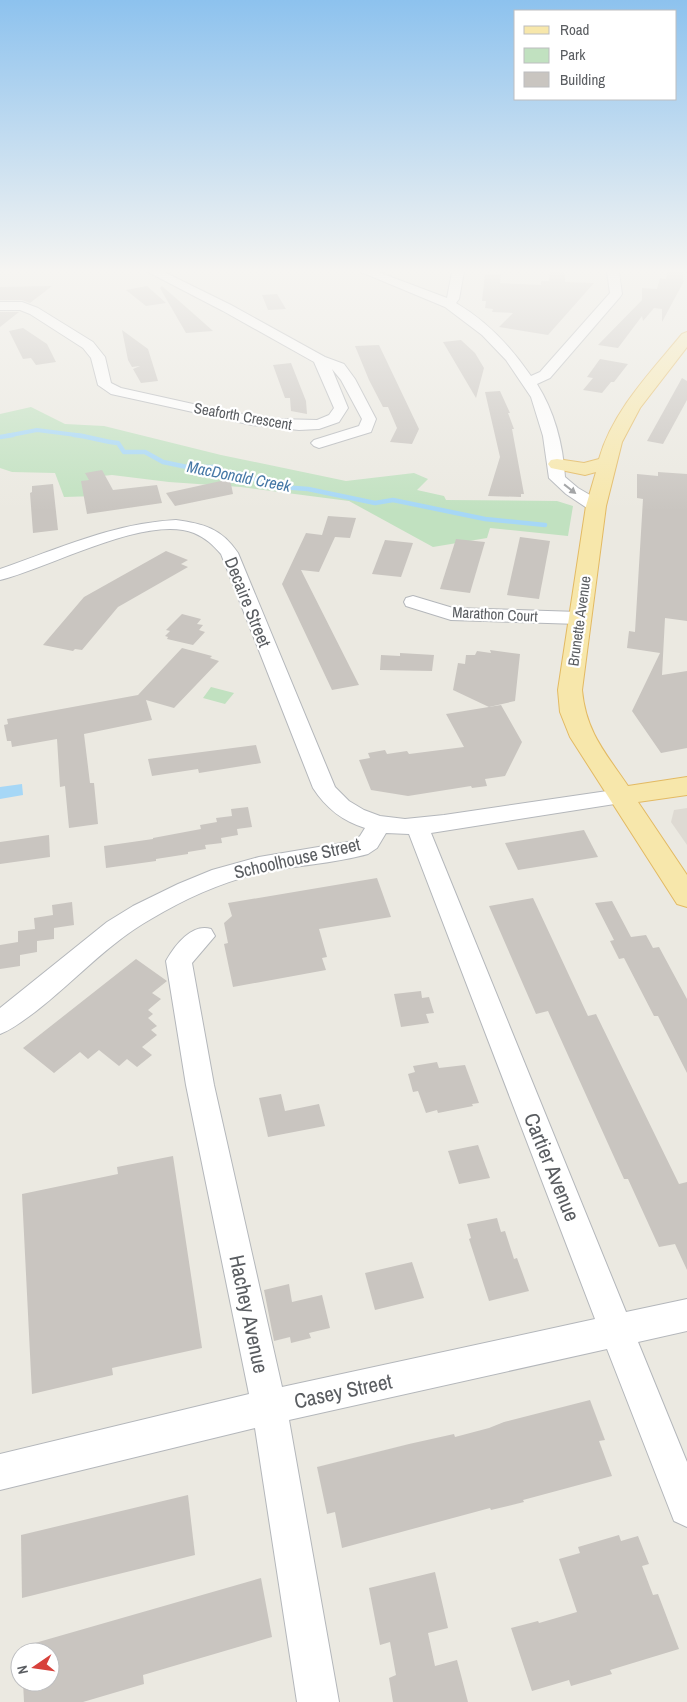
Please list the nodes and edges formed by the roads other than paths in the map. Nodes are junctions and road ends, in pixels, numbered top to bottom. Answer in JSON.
{"nodes":[{"id":1,"x":94,"y":351,"type":"edge"},
{"id":2,"x":305,"y":351,"type":"edge"},
{"id":3,"x":504,"y":351,"type":"edge"},
{"id":4,"x":566,"y":351,"type":"edge"},
{"id":5,"x":676,"y":351,"type":"edge"},
{"id":6,"x":319,"y":359,"type":"junction"},
{"id":7,"x":529,"y":382,"type":"junction"},
{"id":8,"x":318,"y":444,"type":"dead end"},
{"id":9,"x":608,"y":462,"type":"junction"},
{"id":10,"x":557,"y":464,"type":"junction"},
{"id":11,"x":598,"y":498,"type":"junction"},
{"id":12,"x":0,"y":575,"type":"edge"},
{"id":13,"x":413,"y":602,"type":"dead end"},
{"id":14,"x":579,"y":618,"type":"junction"},
{"id":15,"x":687,"y":786,"type":"edge"},
{"id":16,"x":621,"y":796,"type":"junction"},
{"id":17,"x":379,"y":824,"type":"junction"},
{"id":18,"x":417,"y":826,"type":"junction"},
{"id":19,"x":687,"y":897,"type":"edge"},
{"id":20,"x":202,"y":936,"type":"dead end"},
{"id":21,"x":0,"y":1023,"type":"edge"},
{"id":22,"x":687,"y":1315,"type":"edge"},
{"id":23,"x":617,"y":1331,"type":"junction"},
{"id":24,"x":269,"y":1407,"type":"junction"},
{"id":25,"x":0,"y":1472,"type":"edge"},
{"id":26,"x":687,"y":1508,"type":"edge"},
{"id":27,"x":318,"y":1702,"type":"edge"}],
"edges":[{"from":1,"to":6,"type":"street","name":"Seaforth Crescent"},
{"from":2,"to":6,"type":"street"},
{"from":3,"to":7,"type":"street"},
{"from":4,"to":7,"type":"street"},
{"from":5,"to":9,"type":"main road","name":"Brunette Avenue"},
{"from":6,"to":8,"type":"street"},
{"from":7,"to":10,"type":"street"},
{"from":9,"to":10,"type":"main road"},
{"from":9,"to":11,"type":"main road","name":"Brunette Avenue"},
{"from":10,"to":11,"type":"main road"},
{"from":11,"to":14,"type":"main road","name":"Brunette Avenue"},
{"from":12,"to":17,"type":"street","name":"Decaire Street"},
{"from":13,"to":14,"type":"street","name":"Marathon Court"},
{"from":14,"to":16,"type":"main road","name":"Brunette Avenue"},
{"from":15,"to":16,"type":"main road","name":"Schoolhouse Street"},
{"from":16,"to":18,"type":"street","name":"Schoolhouse Street"},
{"from":16,"to":19,"type":"main road","name":"Brunette Avenue"},
{"from":17,"to":18,"type":"street","name":"Schoolhouse Street"},
{"from":17,"to":21,"type":"street","name":"Schoolhouse Street"},
{"from":18,"to":23,"type":"street","name":"Cartier Avenue"},
{"from":20,"to":24,"type":"street","name":"Hachey Avenue"},
{"from":22,"to":23,"type":"street","name":"Casey Street"},
{"from":23,"to":24,"type":"street","name":"Casey Street"},
{"from":23,"to":26,"type":"street","name":"Cartier Avenue"},
{"from":24,"to":25,"type":"street","name":"Casey Street"},
{"from":24,"to":27,"type":"street","name":"Hachey Avenue"}]}
